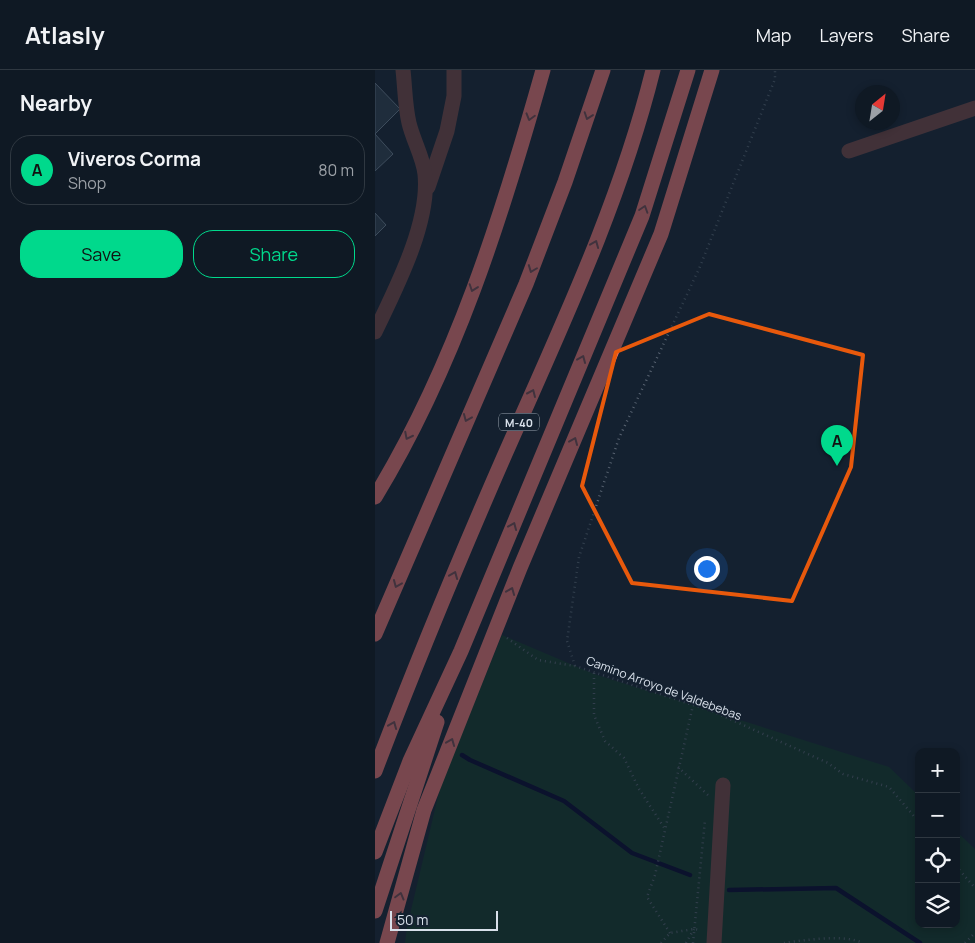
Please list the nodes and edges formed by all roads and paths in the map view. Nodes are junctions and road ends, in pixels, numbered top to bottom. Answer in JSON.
{"nodes":[{"id":1,"x":403,"y":70,"type":"edge"},
{"id":2,"x":454,"y":70,"type":"edge"},
{"id":3,"x":543,"y":70,"type":"edge"},
{"id":4,"x":603,"y":70,"type":"edge"},
{"id":5,"x":653,"y":70,"type":"edge"},
{"id":6,"x":688,"y":70,"type":"edge"},
{"id":7,"x":712,"y":70,"type":"edge"},
{"id":8,"x":775,"y":70,"type":"edge"},
{"id":9,"x":975,"y":108,"type":"edge"},
{"id":10,"x":849,"y":152,"type":"dead end"},
{"id":11,"x":426,"y":196,"type":"junction"},
{"id":12,"x":375,"y":332,"type":"edge"},
{"id":13,"x":385,"y":480,"type":"junction"},
{"id":14,"x":375,"y":497,"type":"edge"},
{"id":15,"x":375,"y":505,"type":"edge"},
{"id":16,"x":375,"y":634,"type":"edge"},
{"id":17,"x":502,"y":634,"type":"dead end"},
{"id":18,"x":461,"y":651,"type":"junction"},
{"id":19,"x":575,"y":666,"type":"junction"},
{"id":20,"x":594,"y":673,"type":"junction"},
{"id":21,"x":693,"y":706,"type":"junction"},
{"id":22,"x":678,"y":767,"type":"junction"},
{"id":23,"x":375,"y":771,"type":"edge"},
{"id":24,"x":723,"y":785,"type":"joint"},
{"id":25,"x":705,"y":814,"type":"dead end"},
{"id":26,"x":915,"y":817,"type":"edge"},
{"id":27,"x":665,"y":829,"type":"junction"},
{"id":28,"x":375,"y":852,"type":"edge"},
{"id":29,"x":960,"y":871,"type":"edge"},
{"id":30,"x":975,"y":888,"type":"edge"},
{"id":31,"x":375,"y":911,"type":"edge"},
{"id":32,"x":694,"y":929,"type":"junction"},
{"id":33,"x":670,"y":933,"type":"junction"},
{"id":34,"x":975,"y":933,"type":"edge"},
{"id":35,"x":715,"y":938,"type":"edge"},
{"id":36,"x":387,"y":943,"type":"edge"},
{"id":37,"x":661,"y":943,"type":"edge"},
{"id":38,"x":685,"y":943,"type":"edge"},
{"id":39,"x":693,"y":943,"type":"edge"},
{"id":40,"x":784,"y":943,"type":"edge"},
{"id":41,"x":863,"y":943,"type":"edge"},
{"id":42,"x":965,"y":943,"type":"edge"}],
"edges":[{"from":1,"to":11,"type":"street"},
{"from":2,"to":11,"type":"street"},
{"from":3,"to":13,"type":"highway","one_way":true},
{"from":4,"to":16,"type":"highway","one_way":true},
{"from":23,"to":5,"type":"highway","number":"M-40","one_way":true},
{"from":18,"to":6,"type":"highway","one_way":true},
{"from":36,"to":7,"type":"highway","one_way":true},
{"from":8,"to":19,"type":"path"},
{"from":9,"to":10,"type":"street"},
{"from":11,"to":12,"type":"street"},
{"from":13,"to":14,"type":"highway"},
{"from":13,"to":15,"type":"highway"},
{"from":17,"to":19,"type":"path","name":"Camino Arroyo de Valdebebas"},
{"from":18,"to":28,"type":"highway"},
{"from":18,"to":31,"type":"highway"},
{"from":19,"to":20,"type":"path","name":"Camino Arroyo de Valdebebas"},
{"from":20,"to":21,"type":"path","name":"Camino Arroyo de Valdebebas"},
{"from":20,"to":27,"type":"path"},
{"from":21,"to":22,"type":"path"},
{"from":21,"to":26,"type":"path","name":"Camino Arroyo de Valdebebas"},
{"from":22,"to":24,"type":"path"},
{"from":22,"to":27,"type":"path"},
{"from":24,"to":35,"type":"street"},
{"from":25,"to":32,"type":"path"},
{"from":27,"to":33,"type":"path"},
{"from":29,"to":30,"type":"path"},
{"from":32,"to":33,"type":"path"},
{"from":32,"to":35,"type":"path"},
{"from":32,"to":38,"type":"path"},
{"from":32,"to":39,"type":"path"},
{"from":33,"to":37,"type":"path"},
{"from":34,"to":42,"type":"path"},
{"from":40,"to":41,"type":"path"}]}
